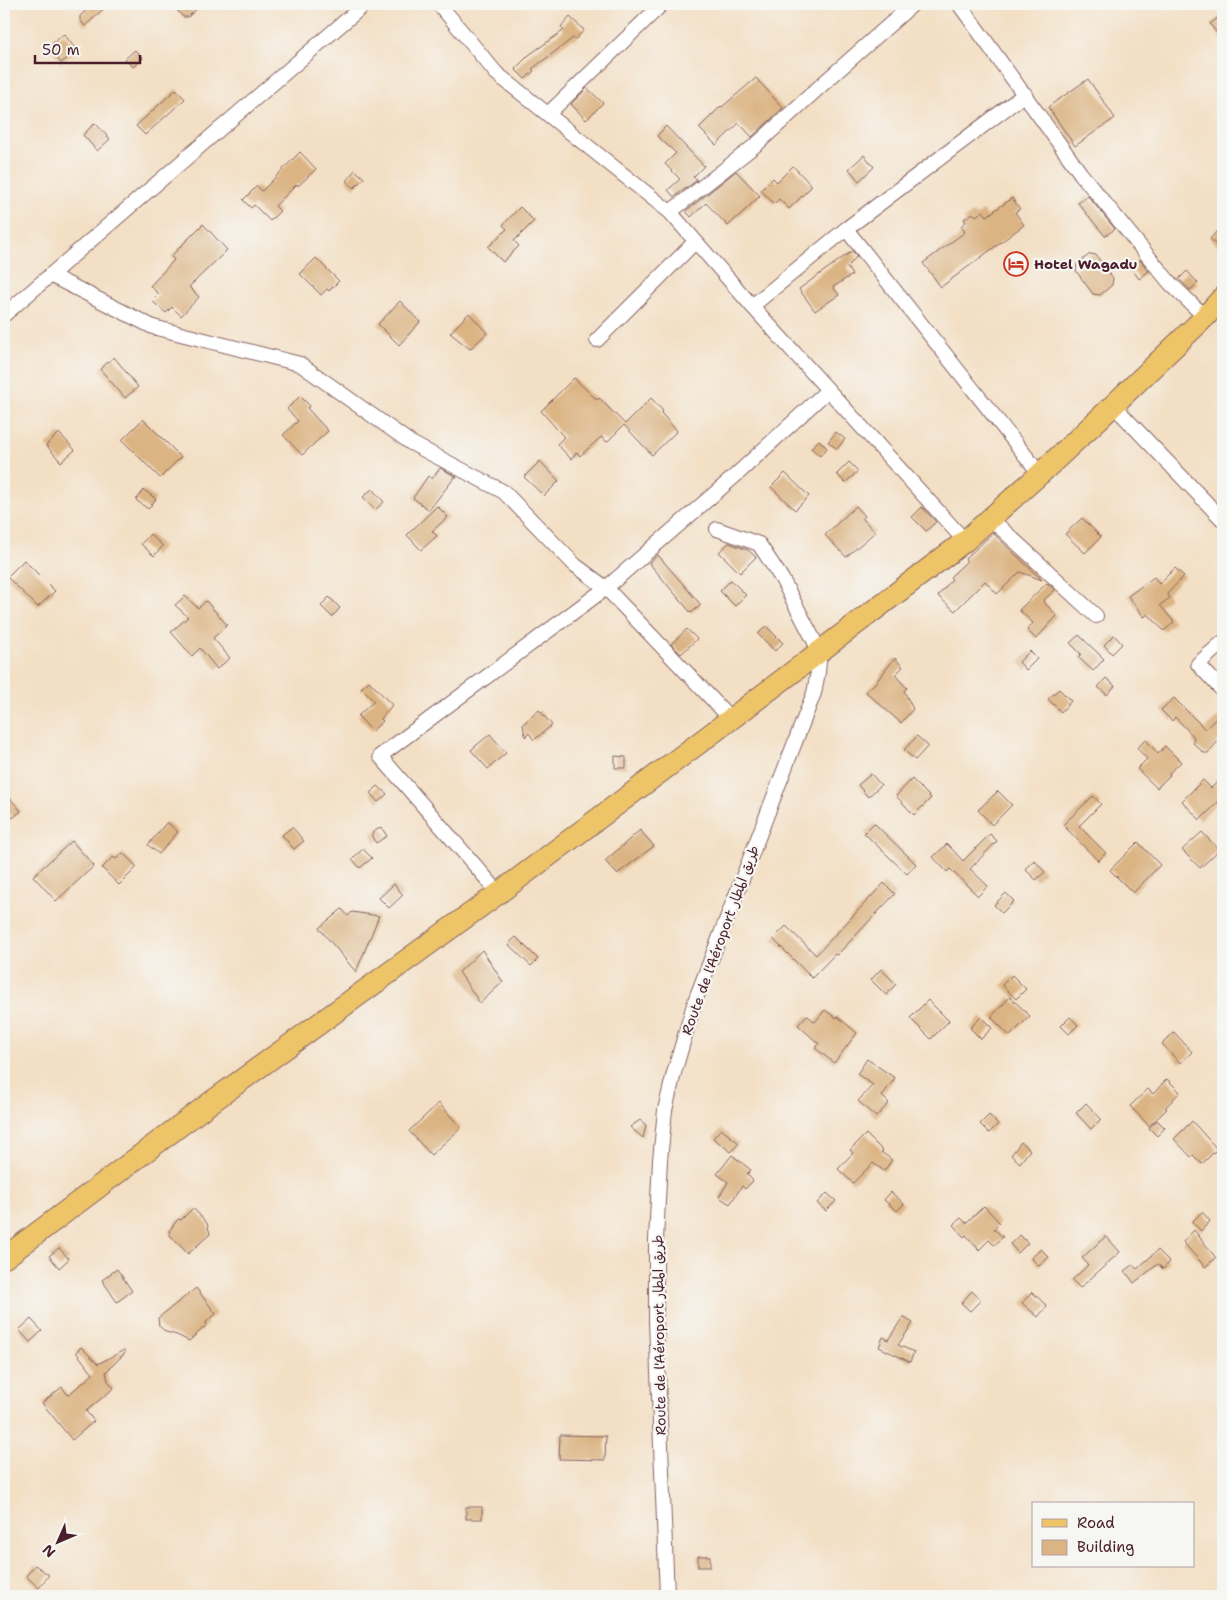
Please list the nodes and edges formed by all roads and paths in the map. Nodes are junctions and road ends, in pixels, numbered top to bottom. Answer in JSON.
{"nodes":[{"id":1,"x":365,"y":4,"type":"edge"},
{"id":2,"x":439,"y":4,"type":"edge"},
{"id":3,"x":662,"y":4,"type":"edge"},
{"id":4,"x":913,"y":4,"type":"edge"},
{"id":5,"x":959,"y":4,"type":"edge"},
{"id":6,"x":1025,"y":94,"type":"junction"},
{"id":7,"x":548,"y":114,"type":"junction"},
{"id":8,"x":670,"y":212,"type":"junction"},
{"id":9,"x":846,"y":230,"type":"junction"},
{"id":10,"x":695,"y":242,"type":"junction"},
{"id":11,"x":50,"y":275,"type":"junction"},
{"id":12,"x":1223,"y":297,"type":"edge"},
{"id":13,"x":752,"y":306,"type":"junction"},
{"id":14,"x":4,"y":315,"type":"edge"},
{"id":15,"x":1205,"y":317,"type":"junction"},
{"id":16,"x":596,"y":340,"type":"dead end"},
{"id":17,"x":828,"y":390,"type":"junction"},
{"id":18,"x":1113,"y":405,"type":"junction"},
{"id":19,"x":1040,"y":474,"type":"junction"},
{"id":20,"x":990,"y":518,"type":"junction"},
{"id":21,"x":1223,"y":520,"type":"edge"},
{"id":22,"x":717,"y":529,"type":"dead end"},
{"id":23,"x":965,"y":540,"type":"junction"},
{"id":24,"x":606,"y":588,"type":"junction"},
{"id":25,"x":1096,"y":616,"type":"dead end"},
{"id":26,"x":1223,"y":642,"type":"edge"},
{"id":27,"x":820,"y":652,"type":"junction"},
{"id":28,"x":1223,"y":691,"type":"edge"},
{"id":29,"x":731,"y":720,"type":"junction"},
{"id":30,"x":499,"y":893,"type":"junction"},
{"id":31,"x":4,"y":1258,"type":"edge"},
{"id":32,"x":667,"y":1596,"type":"edge"}],
"edges":[{"from":1,"to":11,"type":"street"},
{"from":2,"to":7,"type":"street"},
{"from":3,"to":7,"type":"street"},
{"from":4,"to":8,"type":"street"},
{"from":5,"to":6,"type":"street"},
{"from":6,"to":9,"type":"street"},
{"from":6,"to":15,"type":"street"},
{"from":7,"to":8,"type":"street"},
{"from":8,"to":10,"type":"street"},
{"from":9,"to":13,"type":"street"},
{"from":9,"to":19,"type":"street"},
{"from":10,"to":13,"type":"street"},
{"from":10,"to":16,"type":"street"},
{"from":11,"to":14,"type":"street"},
{"from":11,"to":24,"type":"street"},
{"from":12,"to":15,"type":"main road"},
{"from":13,"to":17,"type":"street"},
{"from":15,"to":18,"type":"main road"},
{"from":17,"to":23,"type":"street"},
{"from":17,"to":24,"type":"street"},
{"from":18,"to":19,"type":"main road"},
{"from":18,"to":21,"type":"street"},
{"from":19,"to":20,"type":"main road"},
{"from":20,"to":23,"type":"main road"},
{"from":20,"to":25,"type":"street"},
{"from":22,"to":27,"type":"street"},
{"from":23,"to":27,"type":"main road"},
{"from":24,"to":29,"type":"street"},
{"from":24,"to":30,"type":"street"},
{"from":26,"to":28,"type":"street"},
{"from":27,"to":29,"type":"main road"},
{"from":27,"to":32,"type":"street","name":"Route de l'Aéroport طريق المطار"},
{"from":29,"to":30,"type":"main road"},
{"from":30,"to":31,"type":"main road"}]}
